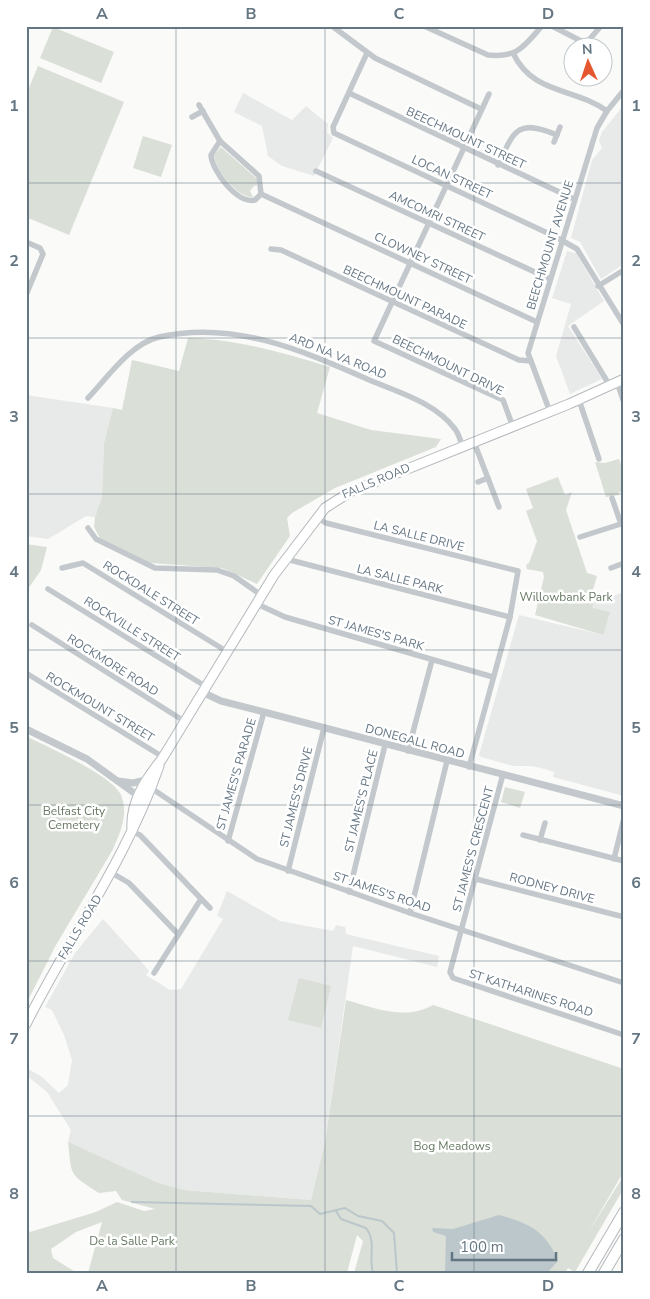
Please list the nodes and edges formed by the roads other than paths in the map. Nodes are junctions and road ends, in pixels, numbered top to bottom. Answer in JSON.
{"nodes":[{"id":1,"x":332,"y":26,"type":"edge"},
{"id":2,"x":424,"y":26,"type":"edge"},
{"id":3,"x":542,"y":26,"type":"edge"},
{"id":4,"x":552,"y":26,"type":"edge"},
{"id":5,"x":601,"y":26,"type":"edge"},
{"id":6,"x":367,"y":53,"type":"junction"},
{"id":7,"x":513,"y":53,"type":"junction"},
{"id":8,"x":624,"y":90,"type":"edge"},
{"id":9,"x":349,"y":93,"type":"junction"},
{"id":10,"x":489,"y":94,"type":"dead end"},
{"id":11,"x":200,"y":104,"type":"dead end"},
{"id":12,"x":482,"y":109,"type":"junction"},
{"id":13,"x":203,"y":111,"type":"junction"},
{"id":14,"x":607,"y":111,"type":"junction"},
{"id":15,"x":192,"y":117,"type":"dead end"},
{"id":16,"x":560,"y":127,"type":"dead end"},
{"id":17,"x":557,"y":135,"type":"junction"},
{"id":18,"x":220,"y":141,"type":"junction"},
{"id":19,"x":554,"y":142,"type":"dead end"},
{"id":20,"x":463,"y":148,"type":"junction"},
{"id":21,"x":498,"y":164,"type":"junction"},
{"id":22,"x":316,"y":171,"type":"dead end"},
{"id":23,"x":446,"y":185,"type":"junction"},
{"id":24,"x":261,"y":194,"type":"junction"},
{"id":25,"x":574,"y":200,"type":"junction"},
{"id":26,"x":428,"y":223,"type":"junction"},
{"id":27,"x":562,"y":240,"type":"junction"},
{"id":28,"x":26,"y":242,"type":"edge"},
{"id":29,"x":271,"y":249,"type":"dead end"},
{"id":30,"x":409,"y":263,"type":"junction"},
{"id":31,"x":624,"y":270,"type":"edge"},
{"id":32,"x":550,"y":279,"type":"junction"},
{"id":33,"x":598,"y":286,"type":"junction"},
{"id":34,"x":26,"y":295,"type":"edge"},
{"id":35,"x":391,"y":301,"type":"junction"},
{"id":36,"x":537,"y":322,"type":"junction"},
{"id":37,"x":624,"y":325,"type":"edge"},
{"id":38,"x":574,"y":328,"type":"dead end"},
{"id":39,"x":530,"y":361,"type":"junction"},
{"id":40,"x":617,"y":382,"type":"edge"},
{"id":41,"x":88,"y":398,"type":"dead end"},
{"id":42,"x":579,"y":400,"type":"junction"},
{"id":43,"x":624,"y":403,"type":"edge"},
{"id":44,"x":550,"y":412,"type":"junction"},
{"id":45,"x":512,"y":427,"type":"junction"},
{"id":46,"x":474,"y":442,"type":"junction"},
{"id":47,"x":463,"y":446,"type":"junction"},
{"id":48,"x":599,"y":459,"type":"dead end"},
{"id":49,"x":488,"y":478,"type":"junction"},
{"id":50,"x":478,"y":482,"type":"dead end"},
{"id":51,"x":612,"y":498,"type":"dead end"},
{"id":52,"x":499,"y":507,"type":"dead end"},
{"id":53,"x":316,"y":517,"type":"junction"},
{"id":54,"x":622,"y":523,"type":"edge"},
{"id":55,"x":88,"y":528,"type":"dead end"},
{"id":56,"x":580,"y":537,"type":"dead end"},
{"id":57,"x":286,"y":559,"type":"junction"},
{"id":58,"x":624,"y":563,"type":"edge"},
{"id":59,"x":62,"y":568,"type":"dead end"},
{"id":60,"x":611,"y":568,"type":"dead end"},
{"id":61,"x":48,"y":590,"type":"dead end"},
{"id":62,"x":261,"y":595,"type":"junction"},
{"id":63,"x":255,"y":603,"type":"junction"},
{"id":64,"x":510,"y":617,"type":"junction"},
{"id":65,"x":32,"y":626,"type":"dead end"},
{"id":66,"x":226,"y":651,"type":"junction"},
{"id":67,"x":432,"y":660,"type":"junction"},
{"id":68,"x":26,"y":673,"type":"edge"},
{"id":69,"x":493,"y":677,"type":"junction"},
{"id":70,"x":203,"y":689,"type":"junction"},
{"id":71,"x":264,"y":712,"type":"junction"},
{"id":72,"x":184,"y":721,"type":"junction"},
{"id":73,"x":324,"y":728,"type":"junction"},
{"id":74,"x":26,"y":729,"type":"edge"},
{"id":75,"x":385,"y":745,"type":"junction"},
{"id":76,"x":408,"y":750,"type":"junction"},
{"id":77,"x":162,"y":758,"type":"junction"},
{"id":78,"x":447,"y":761,"type":"junction"},
{"id":79,"x":469,"y":767,"type":"junction"},
{"id":80,"x":503,"y":774,"type":"junction"},
{"id":81,"x":118,"y":781,"type":"junction"},
{"id":82,"x":148,"y":784,"type":"junction"},
{"id":83,"x":142,"y":798,"type":"junction"},
{"id":84,"x":624,"y":806,"type":"edge"},
{"id":85,"x":624,"y":818,"type":"edge"},
{"id":86,"x":545,"y":823,"type":"dead end"},
{"id":87,"x":131,"y":830,"type":"junction"},
{"id":88,"x":523,"y":835,"type":"dead end"},
{"id":89,"x":540,"y":840,"type":"junction"},
{"id":90,"x":228,"y":841,"type":"junction"},
{"id":91,"x":614,"y":859,"type":"junction"},
{"id":92,"x":624,"y":862,"type":"edge"},
{"id":93,"x":288,"y":871,"type":"junction"},
{"id":94,"x":112,"y":873,"type":"junction"},
{"id":95,"x":476,"y":879,"type":"junction"},
{"id":96,"x":349,"y":892,"type":"junction"},
{"id":97,"x":201,"y":899,"type":"junction"},
{"id":98,"x":210,"y":908,"type":"dead end"},
{"id":99,"x":410,"y":913,"type":"junction"},
{"id":100,"x":624,"y":917,"type":"edge"},
{"id":101,"x":462,"y":929,"type":"junction"},
{"id":102,"x":178,"y":934,"type":"junction"},
{"id":103,"x":154,"y":973,"type":"dead end"},
{"id":104,"x":624,"y":983,"type":"edge"},
{"id":105,"x":26,"y":1024,"type":"edge"},
{"id":106,"x":624,"y":1035,"type":"edge"},
{"id":107,"x":624,"y":1212,"type":"edge"},
{"id":108,"x":624,"y":1239,"type":"edge"},
{"id":109,"x":588,"y":1273,"type":"edge"},
{"id":110,"x":604,"y":1273,"type":"edge"}],
"edges":[{"from":1,"to":6,"type":"street"},
{"from":2,"to":7,"type":"street"},
{"from":3,"to":7,"type":"street"},
{"from":4,"to":5,"type":"street"},
{"from":6,"to":9,"type":"street"},
{"from":6,"to":12,"type":"street"},
{"from":7,"to":14,"type":"street"},
{"from":8,"to":14,"type":"street","name":"BEECHMOUNT AVENUE"},
{"from":9,"to":20,"type":"street","name":"BEECHMOUNT STREET"},
{"from":9,"to":23,"type":"street","name":"LOCAN STREET"},
{"from":10,"to":12,"type":"street"},
{"from":11,"to":13,"type":"street"},
{"from":12,"to":20,"type":"street"},
{"from":13,"to":15,"type":"street"},
{"from":13,"to":18,"type":"street"},
{"from":14,"to":25,"type":"street","name":"BEECHMOUNT AVENUE"},
{"from":16,"to":17,"type":"street"},
{"from":17,"to":19,"type":"street"},
{"from":17,"to":21,"type":"street"},
{"from":18,"to":24,"type":"street"},
{"from":18,"to":24,"type":"street"},
{"from":20,"to":21,"type":"street","name":"BEECHMOUNT STREET"},
{"from":20,"to":23,"type":"street"},
{"from":21,"to":25,"type":"street","name":"BEECHMOUNT STREET"},
{"from":22,"to":26,"type":"street","name":"AMCOMRI STREET"},
{"from":23,"to":26,"type":"street"},
{"from":23,"to":27,"type":"street","name":"LOCAN STREET"},
{"from":24,"to":30,"type":"street","name":"CLOWNEY STREET"},
{"from":25,"to":27,"type":"street","name":"BEECHMOUNT AVENUE"},
{"from":26,"to":30,"type":"street"},
{"from":26,"to":32,"type":"street","name":"AMCOMRI STREET"},
{"from":27,"to":32,"type":"street","name":"BEECHMOUNT AVENUE"},
{"from":27,"to":33,"type":"street","name":"LOCAN STREET"},
{"from":28,"to":34,"type":"street"},
{"from":29,"to":35,"type":"street","name":"BEECHMOUNT PARADE"},
{"from":30,"to":35,"type":"street"},
{"from":30,"to":36,"type":"street","name":"CLOWNEY STREET"},
{"from":31,"to":33,"type":"street"},
{"from":32,"to":36,"type":"street","name":"BEECHMOUNT AVENUE"},
{"from":33,"to":37,"type":"street","name":"LOCAN STREET"},
{"from":35,"to":39,"type":"street","name":"BEECHMOUNT PARADE"},
{"from":35,"to":45,"type":"street","name":"BEECHMOUNT DRIVE"},
{"from":36,"to":39,"type":"street","name":"BEECHMOUNT AVENUE"},
{"from":38,"to":40,"type":"street"},
{"from":39,"to":44,"type":"street","name":"BEECHMOUNT AVENUE"},
{"from":40,"to":42,"type":"main road","name":"FALLS ROAD"},
{"from":40,"to":43,"type":"street"},
{"from":41,"to":47,"type":"street","name":"ARD NA VA ROAD"},
{"from":42,"to":44,"type":"main road","name":"FALLS ROAD"},
{"from":42,"to":48,"type":"street"},
{"from":44,"to":45,"type":"main road","name":"FALLS ROAD"},
{"from":45,"to":46,"type":"main road","name":"FALLS ROAD"},
{"from":46,"to":47,"type":"main road","name":"FALLS ROAD"},
{"from":46,"to":49,"type":"street"},
{"from":47,"to":53,"type":"main road","name":"FALLS ROAD"},
{"from":49,"to":50,"type":"street"},
{"from":49,"to":52,"type":"street"},
{"from":51,"to":54,"type":"street"},
{"from":53,"to":57,"type":"main road","name":"FALLS ROAD"},
{"from":53,"to":64,"type":"street","name":"LA SALLE DRIVE"},
{"from":54,"to":56,"type":"street"},
{"from":55,"to":62,"type":"street"},
{"from":57,"to":62,"type":"main road","name":"FALLS ROAD"},
{"from":57,"to":64,"type":"street","name":"LA SALLE PARK"},
{"from":58,"to":60,"type":"street"},
{"from":59,"to":66,"type":"street","name":"ROCKDALE STREET"},
{"from":61,"to":70,"type":"street","name":"ROCKVILLE STREET"},
{"from":62,"to":63,"type":"main road","name":"FALLS ROAD"},
{"from":63,"to":66,"type":"main road","name":"FALLS ROAD"},
{"from":63,"to":67,"type":"street","name":"ST JAMES'S PARK"},
{"from":64,"to":69,"type":"street"},
{"from":65,"to":72,"type":"street","name":"ROCKMORE ROAD"},
{"from":66,"to":70,"type":"main road","name":"FALLS ROAD"},
{"from":67,"to":69,"type":"street","name":"ST JAMES'S PARK"},
{"from":67,"to":76,"type":"street"},
{"from":68,"to":77,"type":"street","name":"ROCKMOUNT STREET"},
{"from":69,"to":79,"type":"street"},
{"from":70,"to":71,"type":"street","name":"DONEGALL ROAD"},
{"from":70,"to":72,"type":"main road","name":"FALLS ROAD"},
{"from":71,"to":73,"type":"street","name":"DONEGALL ROAD"},
{"from":71,"to":90,"type":"street","name":"ST JAMES'S PARADE"},
{"from":72,"to":77,"type":"main road","name":"FALLS ROAD"},
{"from":73,"to":75,"type":"street","name":"DONEGALL ROAD"},
{"from":73,"to":93,"type":"street","name":"ST JAMES'S DRIVE"},
{"from":74,"to":81,"type":"street"},
{"from":75,"to":76,"type":"street","name":"DONEGALL ROAD"},
{"from":75,"to":96,"type":"street","name":"ST JAMES'S PLACE"},
{"from":76,"to":78,"type":"street","name":"DONEGALL ROAD"},
{"from":77,"to":82,"type":"main road","name":"FALLS ROAD"},
{"from":78,"to":79,"type":"street","name":"DONEGALL ROAD"},
{"from":78,"to":99,"type":"street"},
{"from":79,"to":80,"type":"street","name":"DONEGALL ROAD"},
{"from":80,"to":84,"type":"street","name":"DONEGALL ROAD"},
{"from":80,"to":95,"type":"street","name":"ST JAMES'S CRESCENT"},
{"from":81,"to":82,"type":"street"},
{"from":81,"to":83,"type":"street"},
{"from":82,"to":83,"type":"main road","name":"FALLS ROAD"},
{"from":82,"to":90,"type":"street","name":"ST JAMES'S ROAD"},
{"from":83,"to":87,"type":"main road","name":"FALLS ROAD"},
{"from":85,"to":91,"type":"street"},
{"from":86,"to":89,"type":"street"},
{"from":87,"to":94,"type":"main road","name":"FALLS ROAD"},
{"from":87,"to":97,"type":"street"},
{"from":88,"to":89,"type":"street"},
{"from":89,"to":91,"type":"street"},
{"from":90,"to":93,"type":"street","name":"ST JAMES'S ROAD"},
{"from":91,"to":92,"type":"street"},
{"from":93,"to":96,"type":"street","name":"ST JAMES'S ROAD"},
{"from":94,"to":102,"type":"street"},
{"from":94,"to":105,"type":"main road","name":"FALLS ROAD"},
{"from":95,"to":100,"type":"street","name":"RODNEY DRIVE"},
{"from":95,"to":101,"type":"street","name":"ST JAMES'S CRESCENT"},
{"from":96,"to":99,"type":"street","name":"ST JAMES'S ROAD"},
{"from":97,"to":98,"type":"street"},
{"from":97,"to":102,"type":"street"},
{"from":99,"to":101,"type":"street","name":"ST JAMES'S ROAD"},
{"from":101,"to":104,"type":"street","name":"ST JAMES'S ROAD"},
{"from":101,"to":106,"type":"street","name":"ST KATHARINES ROAD"},
{"from":102,"to":103,"type":"street"},
{"from":107,"to":109,"type":"highway"},
{"from":108,"to":110,"type":"highway"}]}
